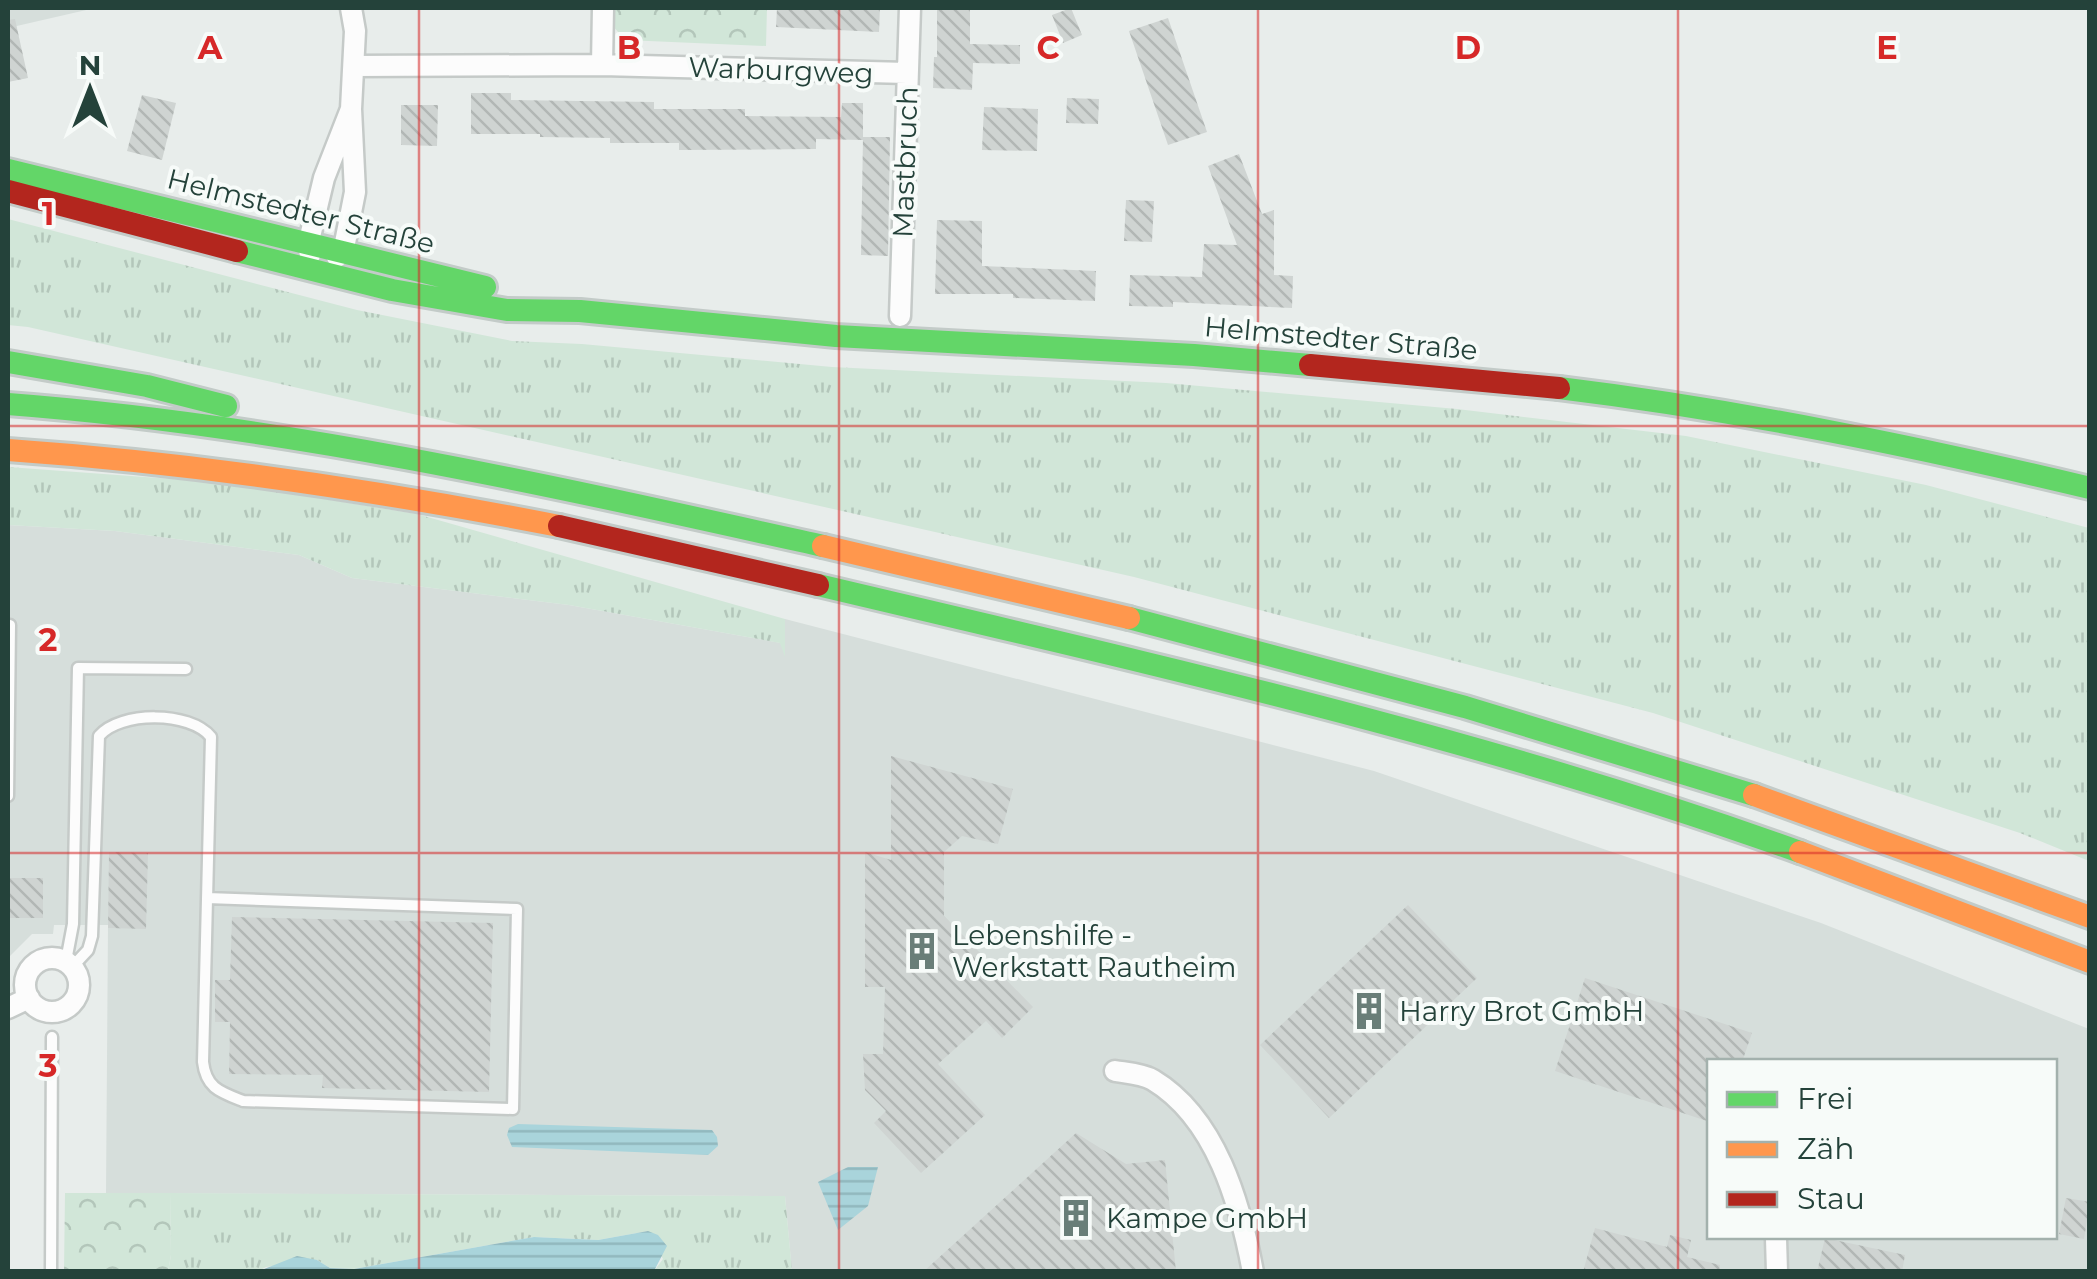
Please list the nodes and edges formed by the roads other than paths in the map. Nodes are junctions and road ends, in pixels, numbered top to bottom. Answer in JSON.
{"nodes":[{"id":1,"x":352,"y":8,"type":"edge"},
{"id":2,"x":603,"y":8,"type":"edge"},
{"id":3,"x":910,"y":8,"type":"edge"},
{"id":4,"x":602,"y":65,"type":"junction"},
{"id":5,"x":354,"y":66,"type":"junction"},
{"id":6,"x":907,"y":74,"type":"junction"},
{"id":7,"x":350,"y":109,"type":"junction"},
{"id":8,"x":8,"y":170,"type":"edge"},
{"id":9,"x":8,"y":191,"type":"edge"},
{"id":10,"x":308,"y":245,"type":"junction"},
{"id":11,"x":343,"y":254,"type":"junction"},
{"id":12,"x":312,"y":271,"type":"junction"},
{"id":13,"x":580,"y":310,"type":"junction"},
{"id":14,"x":900,"y":316,"type":"dead end"},
{"id":15,"x":8,"y":362,"type":"edge"},
{"id":16,"x":8,"y":404,"type":"edge"},
{"id":17,"x":322,"y":442,"type":"junction"},
{"id":18,"x":8,"y":450,"type":"edge"},
{"id":19,"x":2090,"y":488,"type":"edge"},
{"id":20,"x":10,"y":625,"type":"dead end"},
{"id":21,"x":186,"y":669,"type":"dead end"},
{"id":22,"x":8,"y":796,"type":"edge"},
{"id":23,"x":207,"y":898,"type":"junction"},
{"id":24,"x":2090,"y":918,"type":"edge"},
{"id":25,"x":2090,"y":962,"type":"edge"},
{"id":26,"x":70,"y":964,"type":"junction"},
{"id":27,"x":28,"y":998,"type":"junction"},
{"id":28,"x":8,"y":1008,"type":"edge"},
{"id":29,"x":52,"y":1037,"type":"dead end"},
{"id":30,"x":1115,"y":1071,"type":"dead end"},
{"id":31,"x":1776,"y":1239,"type":"dead end"},
{"id":32,"x":51,"y":1272,"type":"edge"},
{"id":33,"x":1252,"y":1272,"type":"edge"},
{"id":34,"x":1777,"y":1272,"type":"edge"}],
"edges":[{"from":1,"to":5,"type":"street"},
{"from":2,"to":4,"type":"street"},
{"from":3,"to":6,"type":"street","name":"Mastbruch"},
{"from":4,"to":5,"type":"street","name":"Warburgweg"},
{"from":4,"to":6,"type":"street","name":"Warburgweg"},
{"from":5,"to":7,"type":"street"},
{"from":6,"to":14,"type":"street","name":"Mastbruch"},
{"from":7,"to":10,"type":"street"},
{"from":7,"to":11,"type":"street"},
{"from":8,"to":10,"type":"main road","name":"Helmstedter Straße"},
{"from":9,"to":12,"type":"main road","name":"Helmstedter Straße"},
{"from":10,"to":11,"type":"main road","name":"Helmstedter Straße"},
{"from":10,"to":12,"type":"street"},
{"from":11,"to":12,"type":"street"},
{"from":11,"to":13,"type":"main road","name":"Helmstedter Straße"},
{"from":12,"to":13,"type":"main road","name":"Helmstedter Straße"},
{"from":13,"to":19,"type":"main road","name":"Helmstedter Straße"},
{"from":15,"to":17,"type":"main road"},
{"from":16,"to":17,"type":"main road"},
{"from":17,"to":24,"type":"main road"},
{"from":18,"to":25,"type":"main road"},
{"from":20,"to":22,"type":"lane"},
{"from":21,"to":26,"type":"lane"},
{"from":23,"to":23,"type":"lane"},
{"from":23,"to":26,"type":"lane"},
{"from":26,"to":27,"type":"street"},
{"from":26,"to":27,"type":"street"},
{"from":27,"to":28,"type":"street"},
{"from":29,"to":32,"type":"lane"},
{"from":30,"to":33,"type":"street"},
{"from":31,"to":34,"type":"street"}]}
